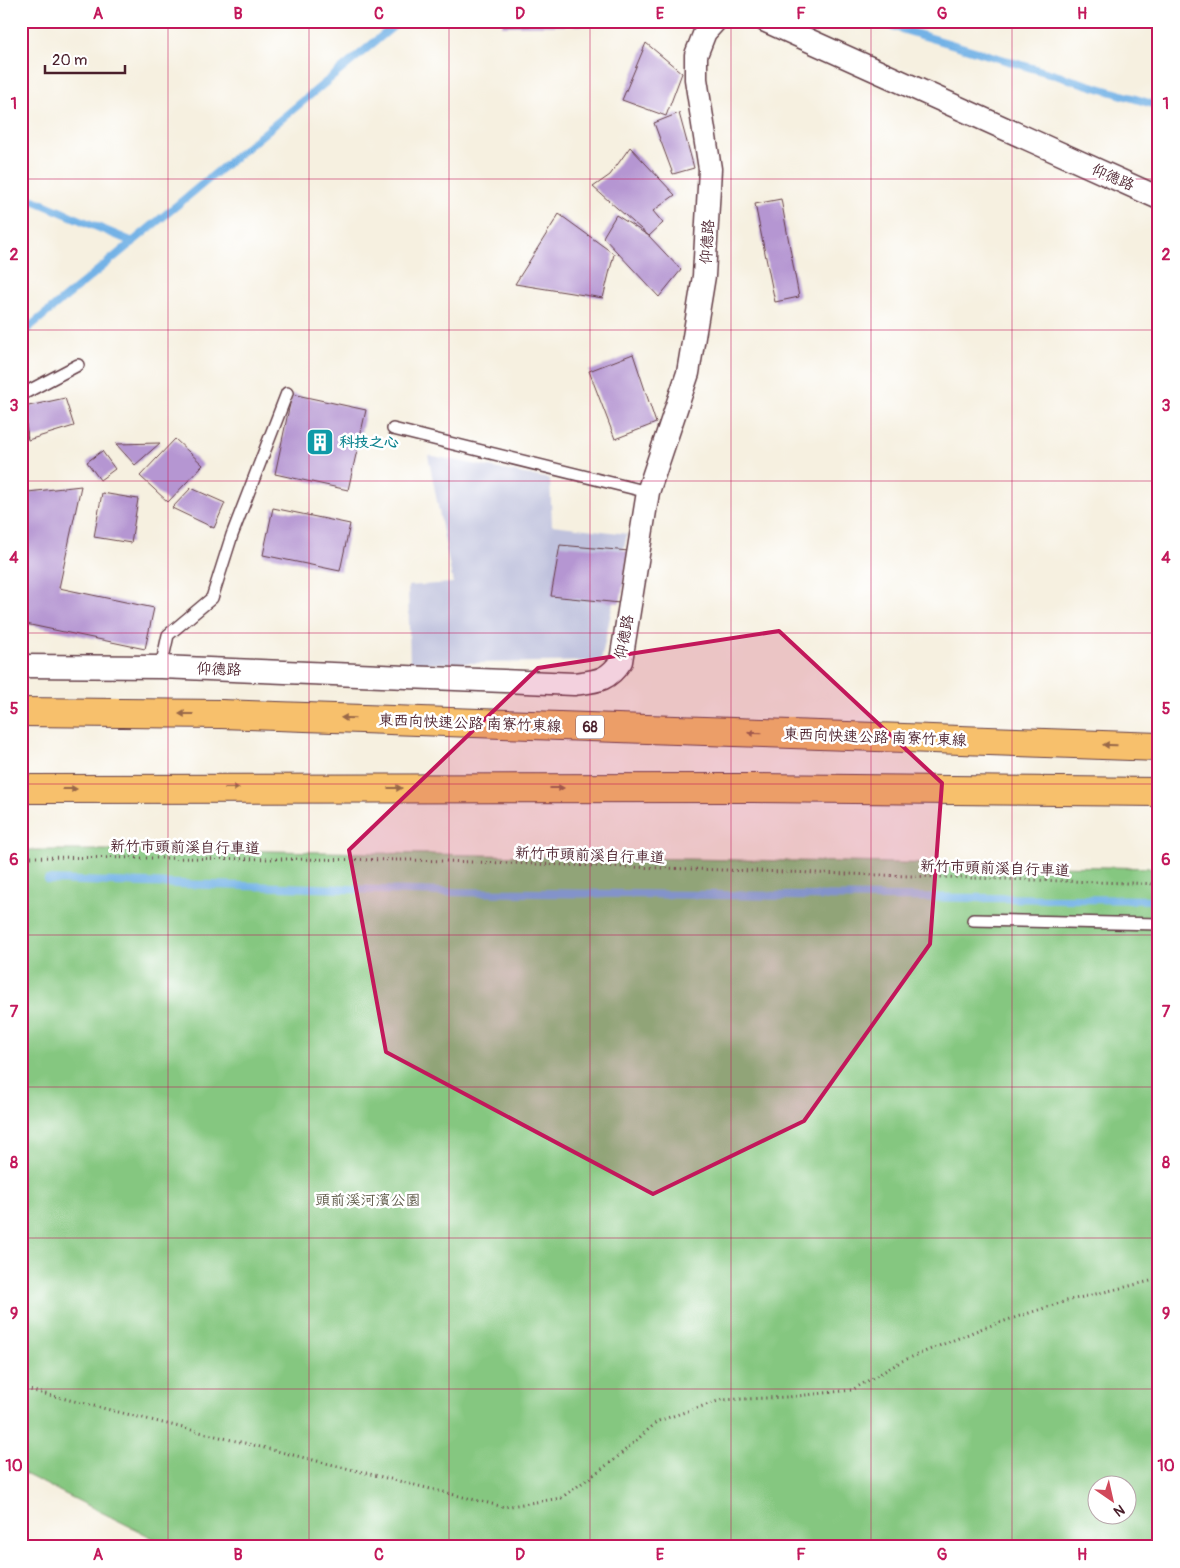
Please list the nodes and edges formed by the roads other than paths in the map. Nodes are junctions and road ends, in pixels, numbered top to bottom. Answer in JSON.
{"nodes":[{"id":1,"x":715,"y":21,"type":"edge"},
{"id":2,"x":766,"y":21,"type":"edge"},
{"id":3,"x":1159,"y":198,"type":"edge"},
{"id":4,"x":78,"y":366,"type":"dead end"},
{"id":5,"x":287,"y":393,"type":"dead end"},
{"id":6,"x":21,"y":395,"type":"edge"},
{"id":7,"x":393,"y":428,"type":"dead end"},
{"id":8,"x":648,"y":492,"type":"junction"},
{"id":9,"x":21,"y":666,"type":"edge"},
{"id":10,"x":161,"y":667,"type":"junction"},
{"id":11,"x":21,"y":712,"type":"edge"},
{"id":12,"x":1159,"y":747,"type":"edge"},
{"id":13,"x":21,"y":789,"type":"edge"},
{"id":14,"x":1159,"y":792,"type":"edge"},
{"id":15,"x":973,"y":920,"type":"dead end"},
{"id":16,"x":1159,"y":924,"type":"edge"}],
"edges":[{"from":1,"to":8,"type":"street","name":"仰德路"},
{"from":2,"to":3,"type":"street","name":"仰德路"},
{"from":4,"to":6,"type":"lane"},
{"from":5,"to":10,"type":"lane"},
{"from":7,"to":8,"type":"lane"},
{"from":8,"to":10,"type":"street","name":"仰德路"},
{"from":9,"to":10,"type":"street","name":"仰德路"},
{"from":12,"to":11,"type":"highway","name":"東西向快速公路 南寮竹東線","number":"68","one_way":true},
{"from":13,"to":14,"type":"highway","one_way":true},
{"from":15,"to":16,"type":"lane"}]}
